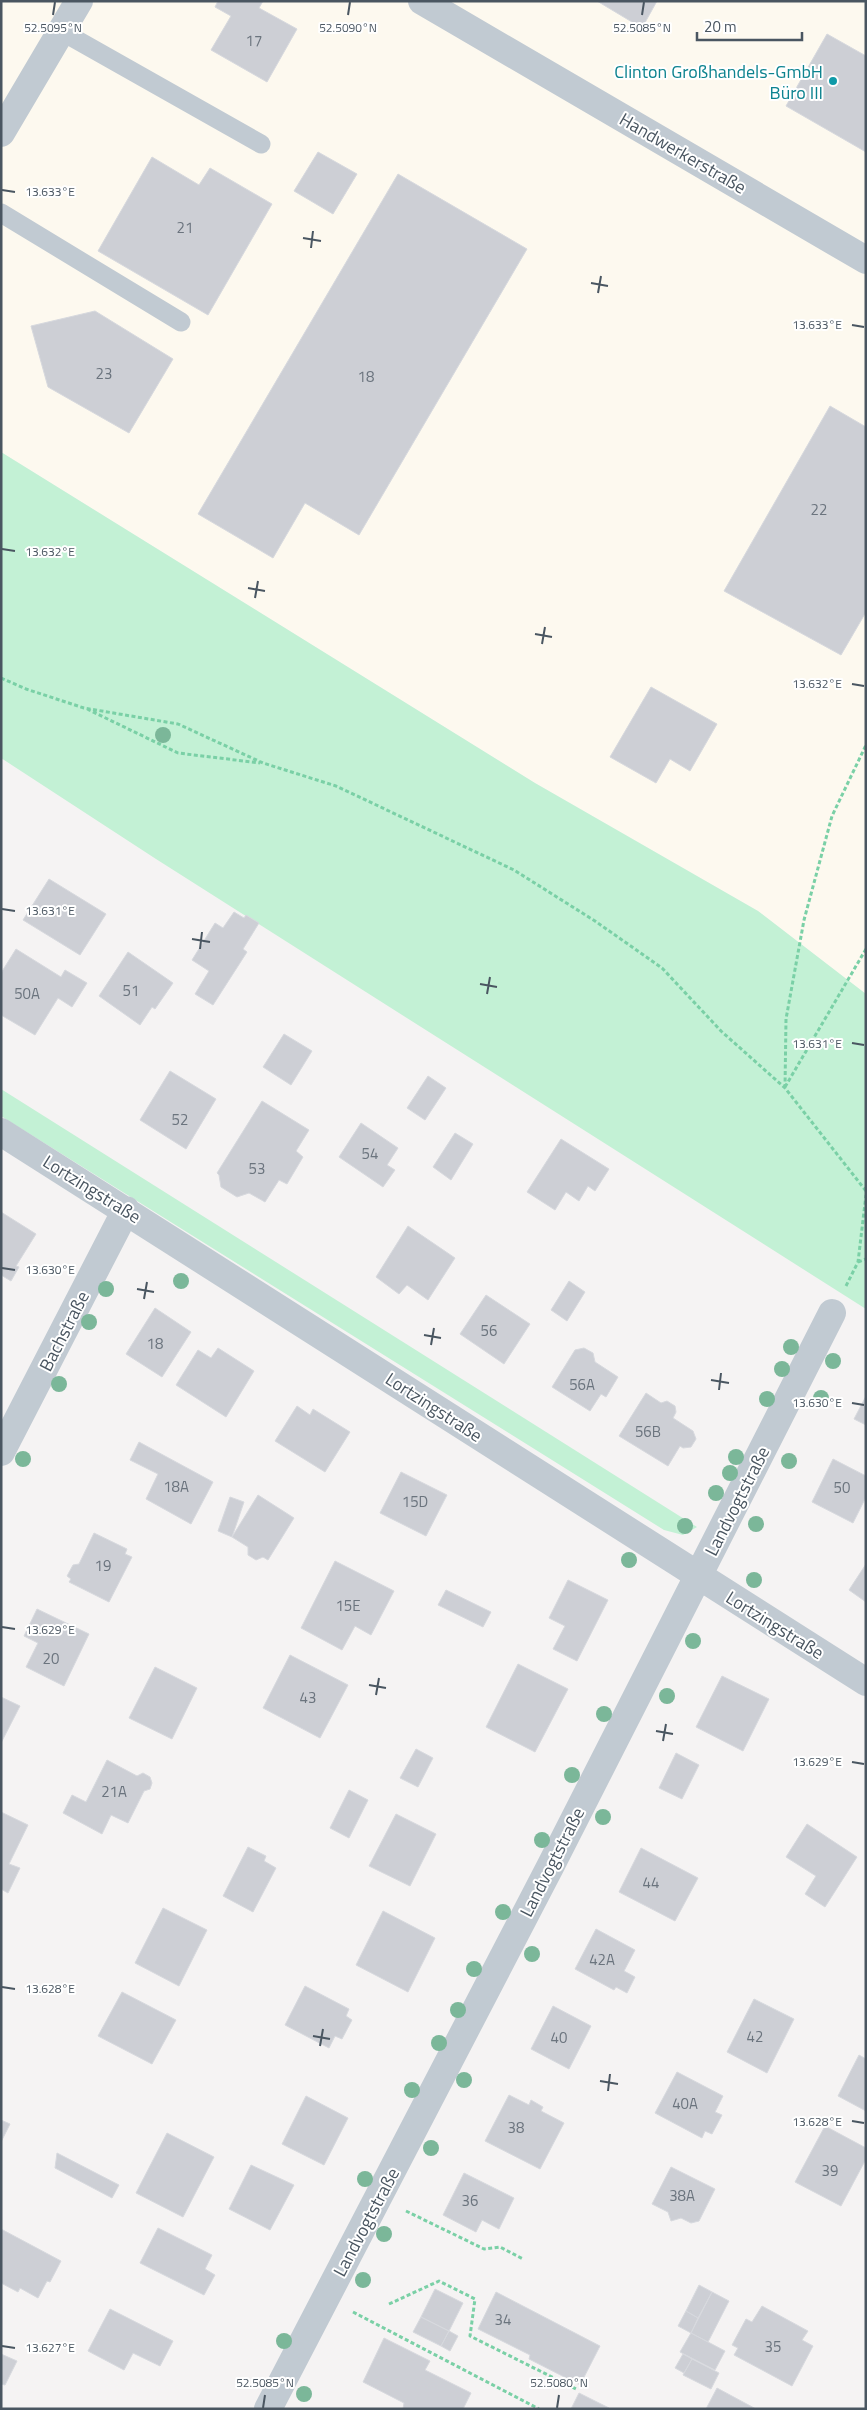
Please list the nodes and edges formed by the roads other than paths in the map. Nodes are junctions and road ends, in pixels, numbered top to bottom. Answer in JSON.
{"nodes":[{"id":1,"x":79,"y":1,"type":"edge"},
{"id":2,"x":422,"y":1,"type":"edge"},
{"id":3,"x":61,"y":31,"type":"junction"},
{"id":4,"x":1,"y":133,"type":"edge"},
{"id":5,"x":261,"y":144,"type":"dead end"},
{"id":6,"x":1,"y":213,"type":"edge"},
{"id":7,"x":866,"y":260,"type":"edge"},
{"id":8,"x":180,"y":322,"type":"dead end"},
{"id":9,"x":1,"y":1132,"type":"edge"},
{"id":10,"x":126,"y":1210,"type":"junction"},
{"id":11,"x":832,"y":1313,"type":"road end"},
{"id":12,"x":1,"y":1452,"type":"edge"},
{"id":13,"x":699,"y":1576,"type":"junction"},
{"id":14,"x":866,"y":1682,"type":"edge"},
{"id":15,"x":268,"y":2409,"type":"edge"}],
"edges":[{"from":1,"to":3,"type":"street"},
{"from":2,"to":7,"type":"street","name":"Handwerkerstraße"},
{"from":3,"to":4,"type":"street"},
{"from":3,"to":5,"type":"lane"},
{"from":6,"to":8,"type":"lane"},
{"from":9,"to":10,"type":"street","name":"Lortzingstraße"},
{"from":10,"to":12,"type":"street","name":"Bachstraße"},
{"from":10,"to":13,"type":"street","name":"Lortzingstraße"},
{"from":11,"to":13,"type":"street","name":"Landvogtstraße"},
{"from":13,"to":14,"type":"street","name":"Lortzingstraße"},
{"from":13,"to":15,"type":"street","name":"Landvogtstraße"}]}
